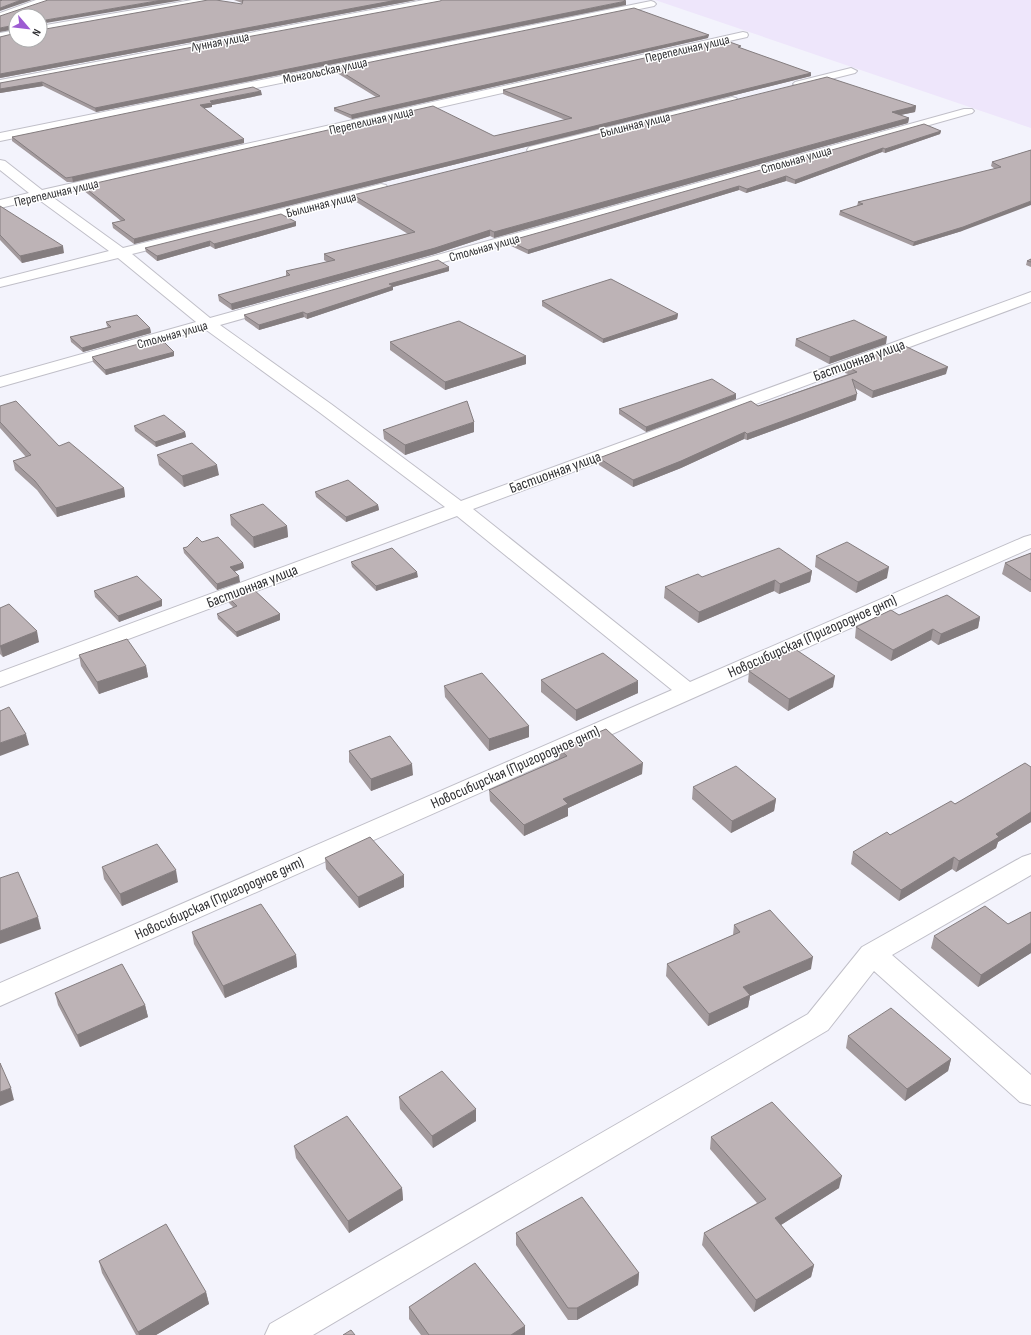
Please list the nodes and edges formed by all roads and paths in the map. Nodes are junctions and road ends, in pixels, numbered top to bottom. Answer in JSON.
{"nodes":[{"id":1,"x":45,"y":0,"type":"edge"},
{"id":2,"x":209,"y":0,"type":"edge"},
{"id":3,"x":440,"y":0,"type":"edge"},
{"id":4,"x":651,"y":4,"type":"dead end"},
{"id":5,"x":0,"y":16,"type":"edge"},
{"id":6,"x":48,"y":28,"type":"edge"},
{"id":7,"x":743,"y":35,"type":"dead end"},
{"id":8,"x":852,"y":71,"type":"dead end"},
{"id":9,"x":0,"y":83,"type":"edge"},
{"id":10,"x":790,"y":86,"type":"edge"},
{"id":11,"x":745,"y":97,"type":"edge"},
{"id":12,"x":968,"y":111,"type":"dead end"},
{"id":13,"x":0,"y":137,"type":"edge"},
{"id":14,"x":524,"y":152,"type":"edge"},
{"id":15,"x":0,"y":164,"type":"edge"},
{"id":16,"x":394,"y":185,"type":"edge"},
{"id":17,"x":40,"y":195,"type":"junction"},
{"id":18,"x":0,"y":204,"type":"edge"},
{"id":19,"x":121,"y":253,"type":"junction"},
{"id":20,"x":0,"y":283,"type":"edge"},
{"id":21,"x":1031,"y":297,"type":"edge"},
{"id":22,"x":208,"y":324,"type":"junction"},
{"id":23,"x":0,"y":382,"type":"edge"},
{"id":24,"x":459,"y":508,"type":"junction"},
{"id":25,"x":1031,"y":541,"type":"edge"},
{"id":26,"x":0,"y":680,"type":"edge"},
{"id":27,"x":687,"y":691,"type":"junction"},
{"id":28,"x":1031,"y":863,"type":"edge"},
{"id":29,"x":872,"y":954,"type":"junction"},
{"id":30,"x":0,"y":994,"type":"edge"},
{"id":31,"x":1031,"y":1093,"type":"edge"},
{"id":32,"x":282,"y":1335,"type":"edge"}],
"edges":[{"from":1,"to":5,"type":"street"},
{"from":2,"to":6,"type":"street"},
{"from":3,"to":9,"type":"street","name":"Лунная улица"},
{"from":4,"to":13,"type":"street","name":"Монгольская улица"},
{"from":7,"to":17,"type":"street","name":"Перепелиная улица"},
{"from":8,"to":10,"type":"street"},
{"from":11,"to":14,"type":"street","name":"Былинная улица"},
{"from":12,"to":22,"type":"street","name":"Стольная улица"},
{"from":15,"to":17,"type":"street"},
{"from":16,"to":19,"type":"street","name":"Былинная улица"},
{"from":17,"to":18,"type":"street","name":"Перепелиная улица"},
{"from":17,"to":19,"type":"street"},
{"from":19,"to":20,"type":"street","name":"Былинная улица"},
{"from":19,"to":22,"type":"street"},
{"from":21,"to":24,"type":"street","name":"Бастионная улица"},
{"from":22,"to":23,"type":"street","name":"Стольная улица"},
{"from":22,"to":24,"type":"street"},
{"from":24,"to":26,"type":"street","name":"Бастионная улица"},
{"from":24,"to":27,"type":"street"},
{"from":25,"to":27,"type":"street","name":"Новосибирская (Пригородное днт)"},
{"from":27,"to":30,"type":"street","name":"Новосибирская (Пригородное днт)"},
{"from":28,"to":29,"type":"street"},
{"from":29,"to":31,"type":"street"},
{"from":29,"to":32,"type":"street"}]}
